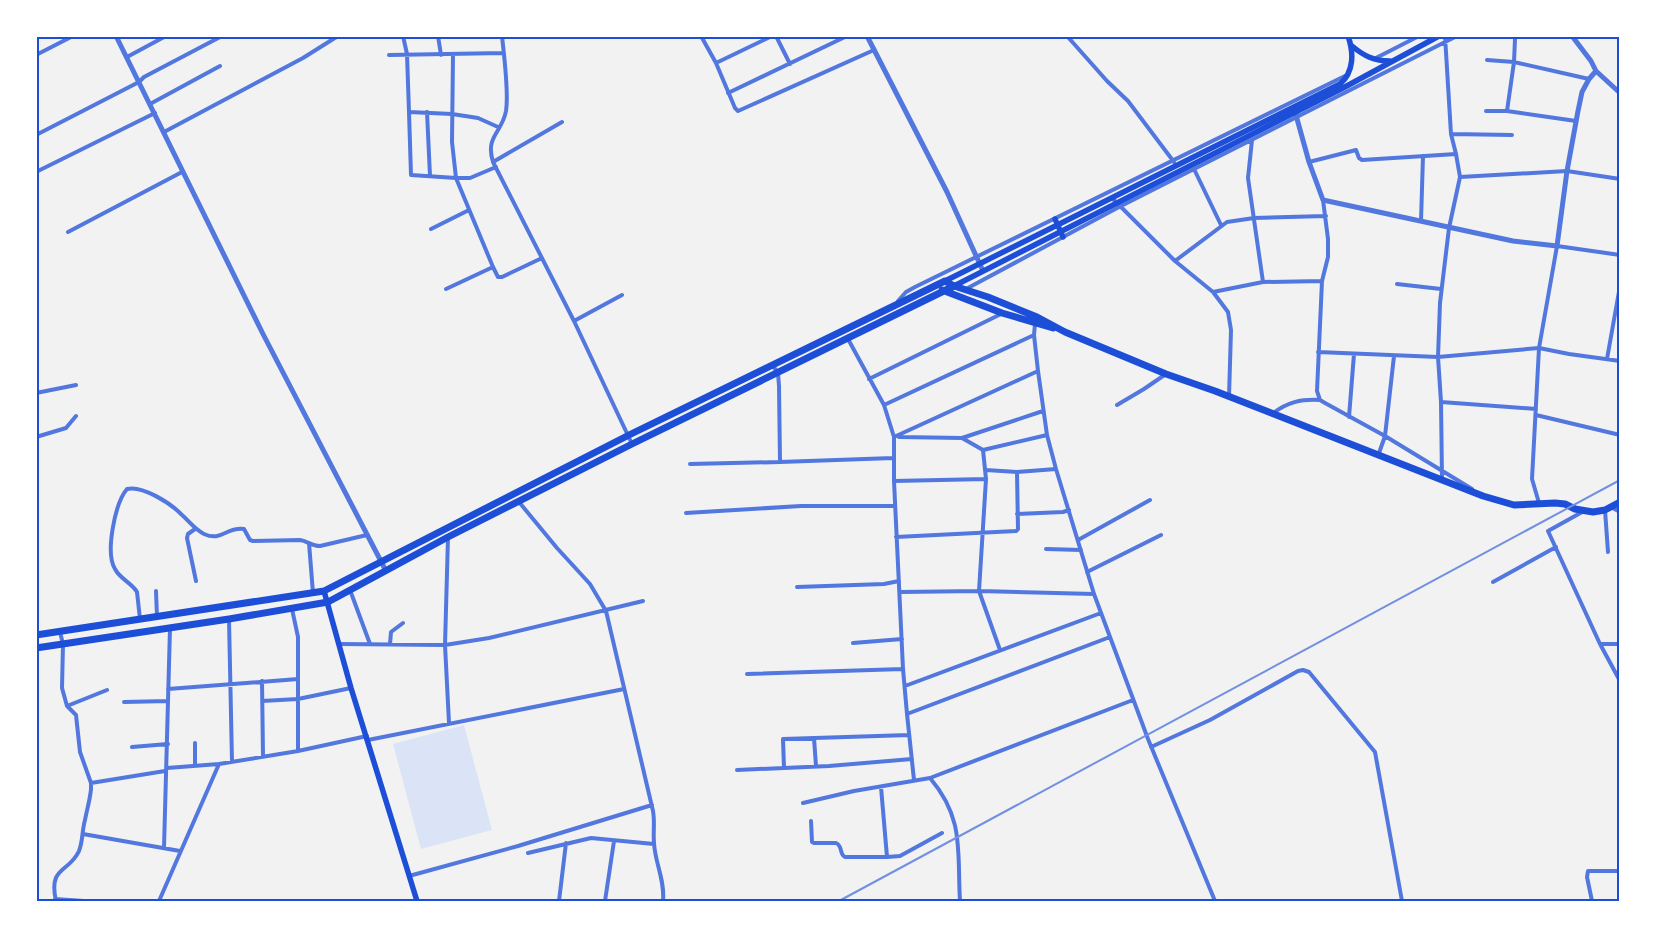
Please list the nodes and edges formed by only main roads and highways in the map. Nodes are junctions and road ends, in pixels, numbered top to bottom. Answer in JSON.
{"nodes":[{"id":1,"x":1348,"y":36,"type":"edge"},
{"id":2,"x":1439,"y":36,"type":"edge"},
{"id":3,"x":1352,"y":46,"type":"junction"},
{"id":4,"x":1392,"y":61,"type":"junction"},
{"id":5,"x":1295,"y":112,"type":"junction"},
{"id":6,"x":1055,"y":219,"type":"road end"},
{"id":7,"x":1060,"y":231,"type":"junction"},
{"id":8,"x":1030,"y":239,"type":"junction"},
{"id":9,"x":944,"y":280,"type":"junction"},
{"id":10,"x":935,"y":285,"type":"junction"},
{"id":11,"x":954,"y":286,"type":"junction"},
{"id":12,"x":944,"y":291,"type":"junction"},
{"id":13,"x":1065,"y":332,"type":"junction"},
{"id":14,"x":1620,"y":502,"type":"edge"},
{"id":15,"x":324,"y":591,"type":"junction"},
{"id":16,"x":328,"y":602,"type":"junction"},
{"id":17,"x":36,"y":636,"type":"edge"},
{"id":18,"x":36,"y":648,"type":"edge"},
{"id":19,"x":417,"y":901,"type":"edge"}],
"edges":[{"from":1,"to":3,"type":"main road"},
{"from":2,"to":4,"type":"main road"},
{"from":3,"to":4,"type":"main road"},
{"from":3,"to":5,"type":"main road"},
{"from":4,"to":5,"type":"main road"},
{"from":5,"to":7,"type":"main road"},
{"from":6,"to":7,"type":"main road"},
{"from":7,"to":8,"type":"main road"},
{"from":8,"to":9,"type":"main road"},
{"from":8,"to":11,"type":"main road"},
{"from":9,"to":10,"type":"highway"},
{"from":9,"to":11,"type":"highway"},
{"from":10,"to":12,"type":"highway"},
{"from":10,"to":15,"type":"highway"},
{"from":11,"to":12,"type":"highway"},
{"from":11,"to":13,"type":"highway"},
{"from":12,"to":13,"type":"highway"},
{"from":12,"to":16,"type":"highway"},
{"from":13,"to":14,"type":"highway"},
{"from":15,"to":16,"type":"main road"},
{"from":15,"to":17,"type":"highway"},
{"from":16,"to":18,"type":"highway"},
{"from":16,"to":19,"type":"main road"}]}
